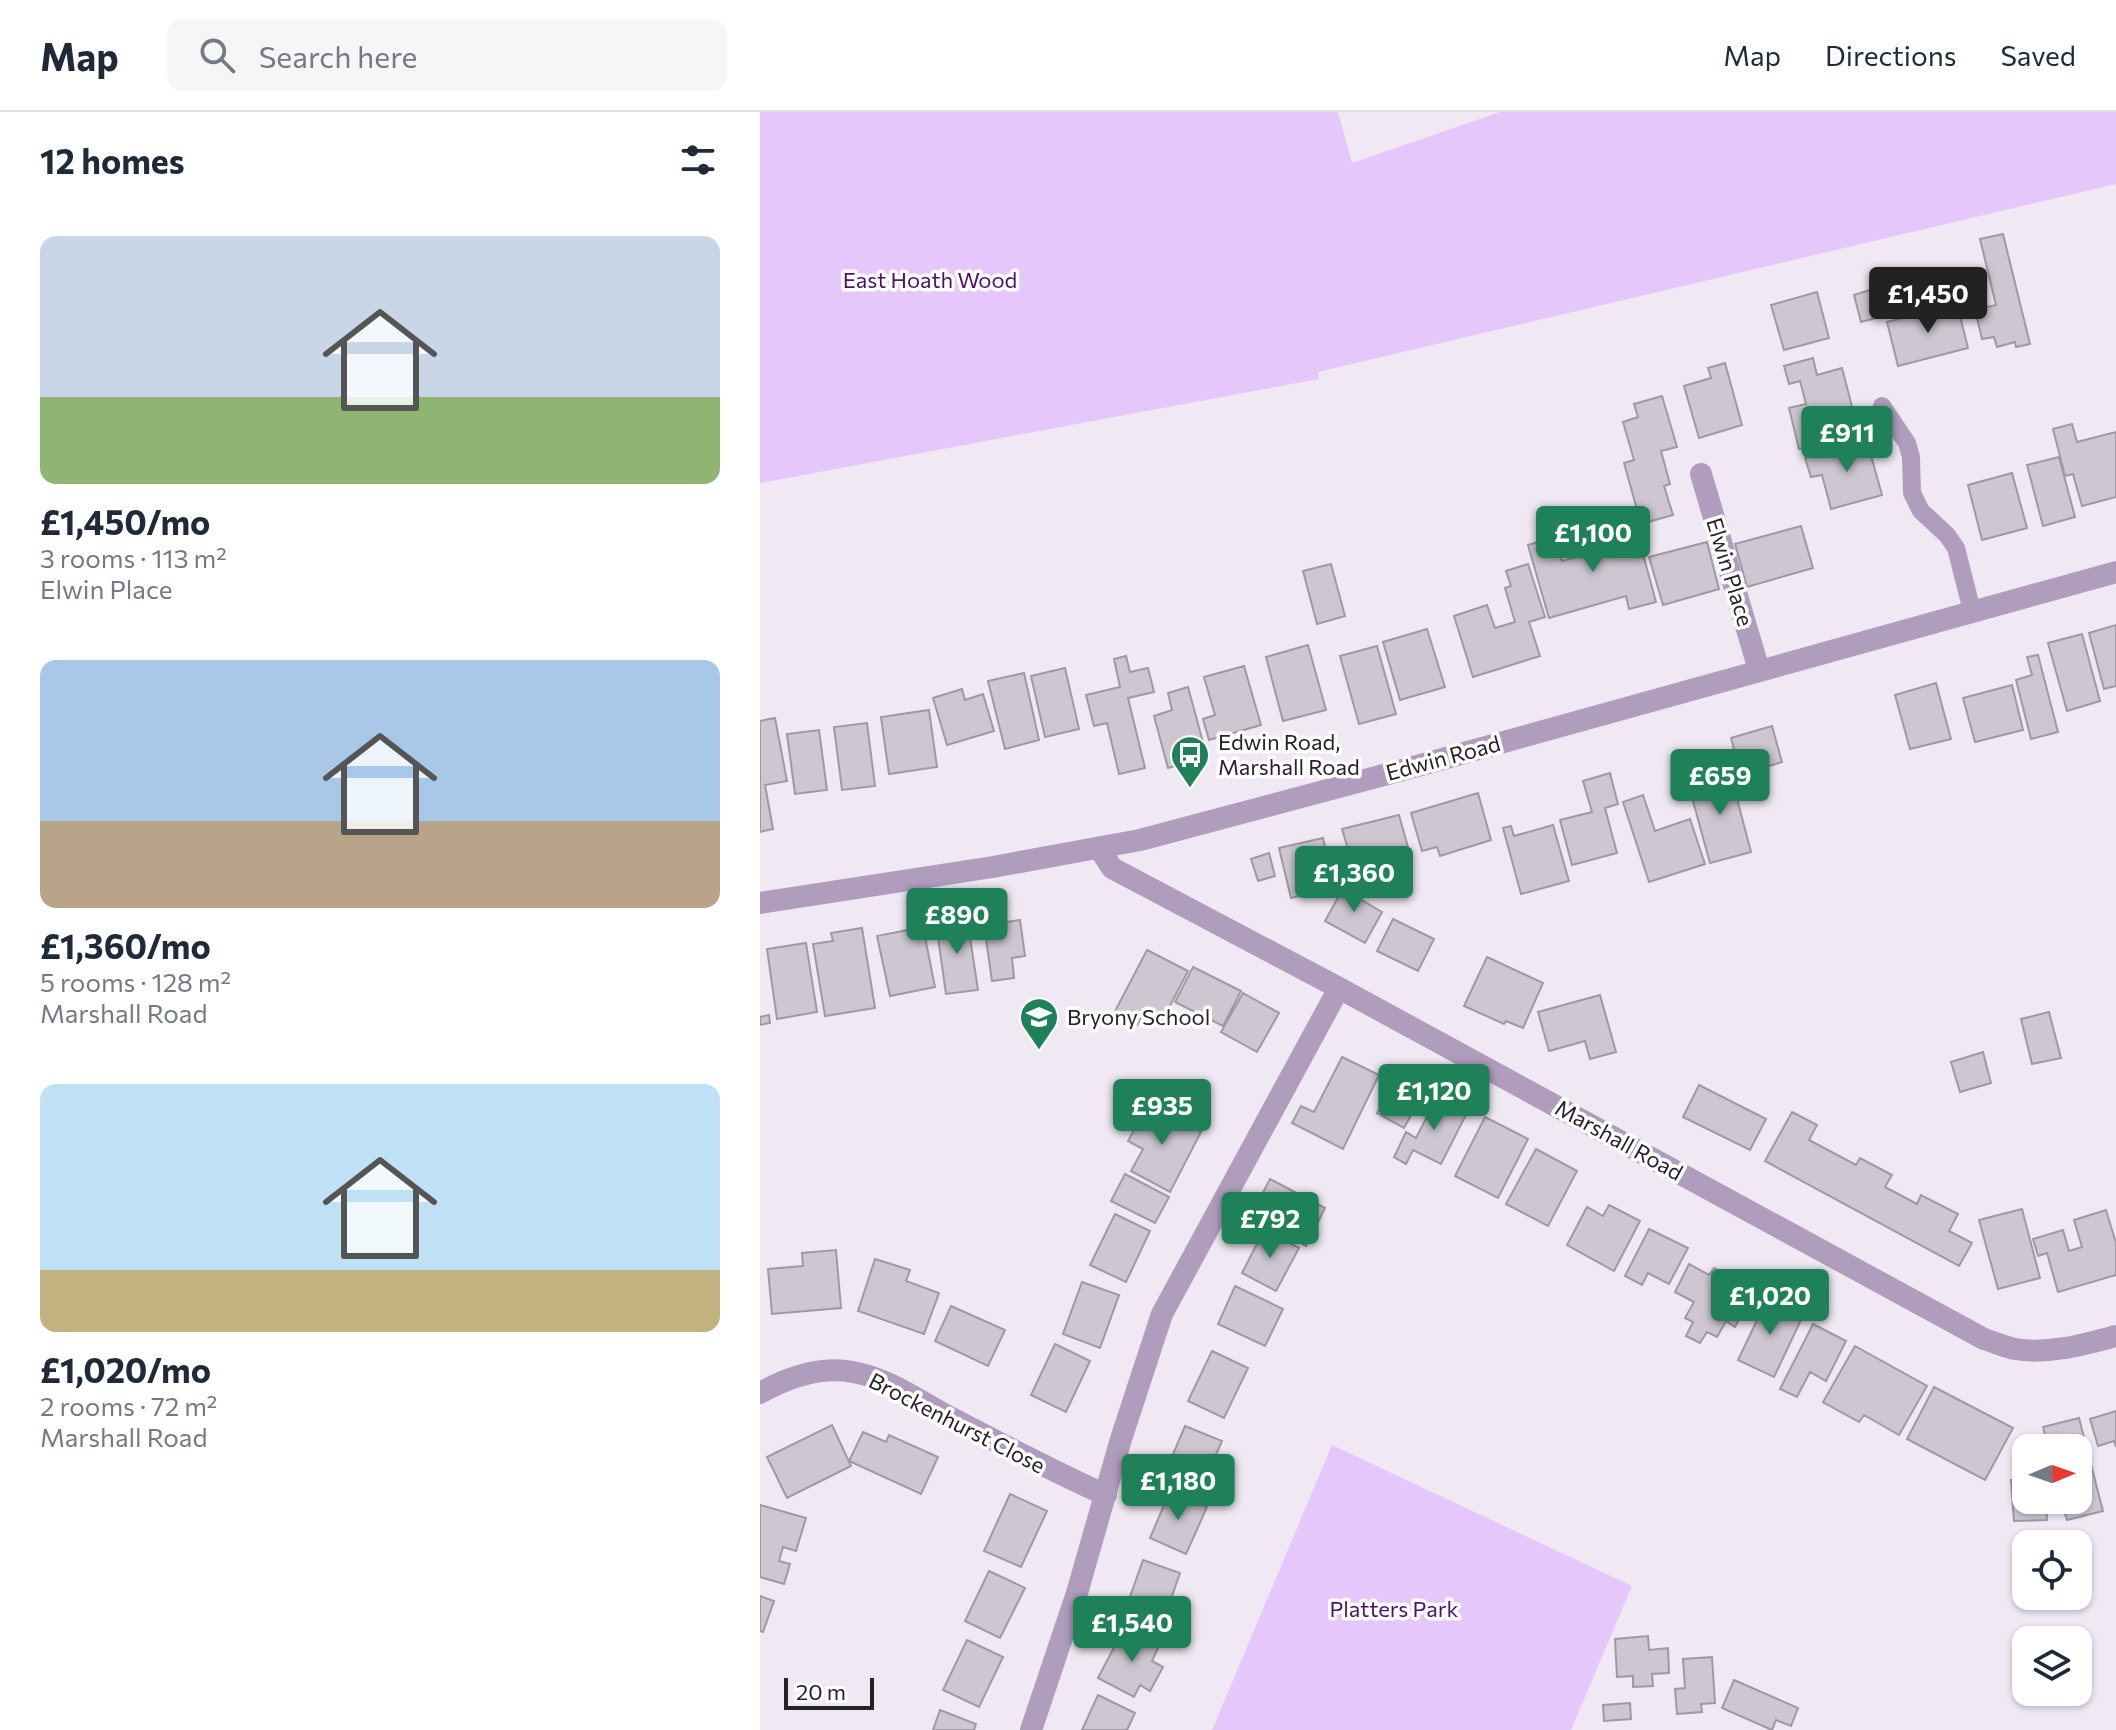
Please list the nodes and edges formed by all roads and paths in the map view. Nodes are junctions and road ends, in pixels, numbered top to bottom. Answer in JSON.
{"nodes":[{"id":1,"x":1882,"y":406,"type":"dead end"},
{"id":2,"x":1701,"y":474,"type":"dead end"},
{"id":3,"x":2116,"y":572,"type":"edge"},
{"id":4,"x":1972,"y":611,"type":"junction"},
{"id":5,"x":1759,"y":670,"type":"junction"},
{"id":6,"x":1099,"y":848,"type":"junction"},
{"id":7,"x":760,"y":903,"type":"edge"},
{"id":8,"x":1339,"y":988,"type":"junction"},
{"id":9,"x":2116,"y":1336,"type":"edge"},
{"id":10,"x":760,"y":1393,"type":"edge"},
{"id":11,"x":1106,"y":1495,"type":"junction"},
{"id":12,"x":1031,"y":1730,"type":"edge"}],
"edges":[{"from":1,"to":4,"type":"lane"},
{"from":2,"to":5,"type":"street","name":"Elwin Place"},
{"from":3,"to":4,"type":"street","name":"Edwin Road"},
{"from":4,"to":5,"type":"street","name":"Edwin Road"},
{"from":5,"to":6,"type":"street","name":"Edwin Road"},
{"from":6,"to":7,"type":"street","name":"Edwin Road"},
{"from":6,"to":8,"type":"street","name":"Marshall Road"},
{"from":8,"to":9,"type":"street","name":"Marshall Road"},
{"from":8,"to":11,"type":"street"},
{"from":10,"to":11,"type":"street","name":"Brockenhurst Close"},
{"from":11,"to":12,"type":"street"}]}
